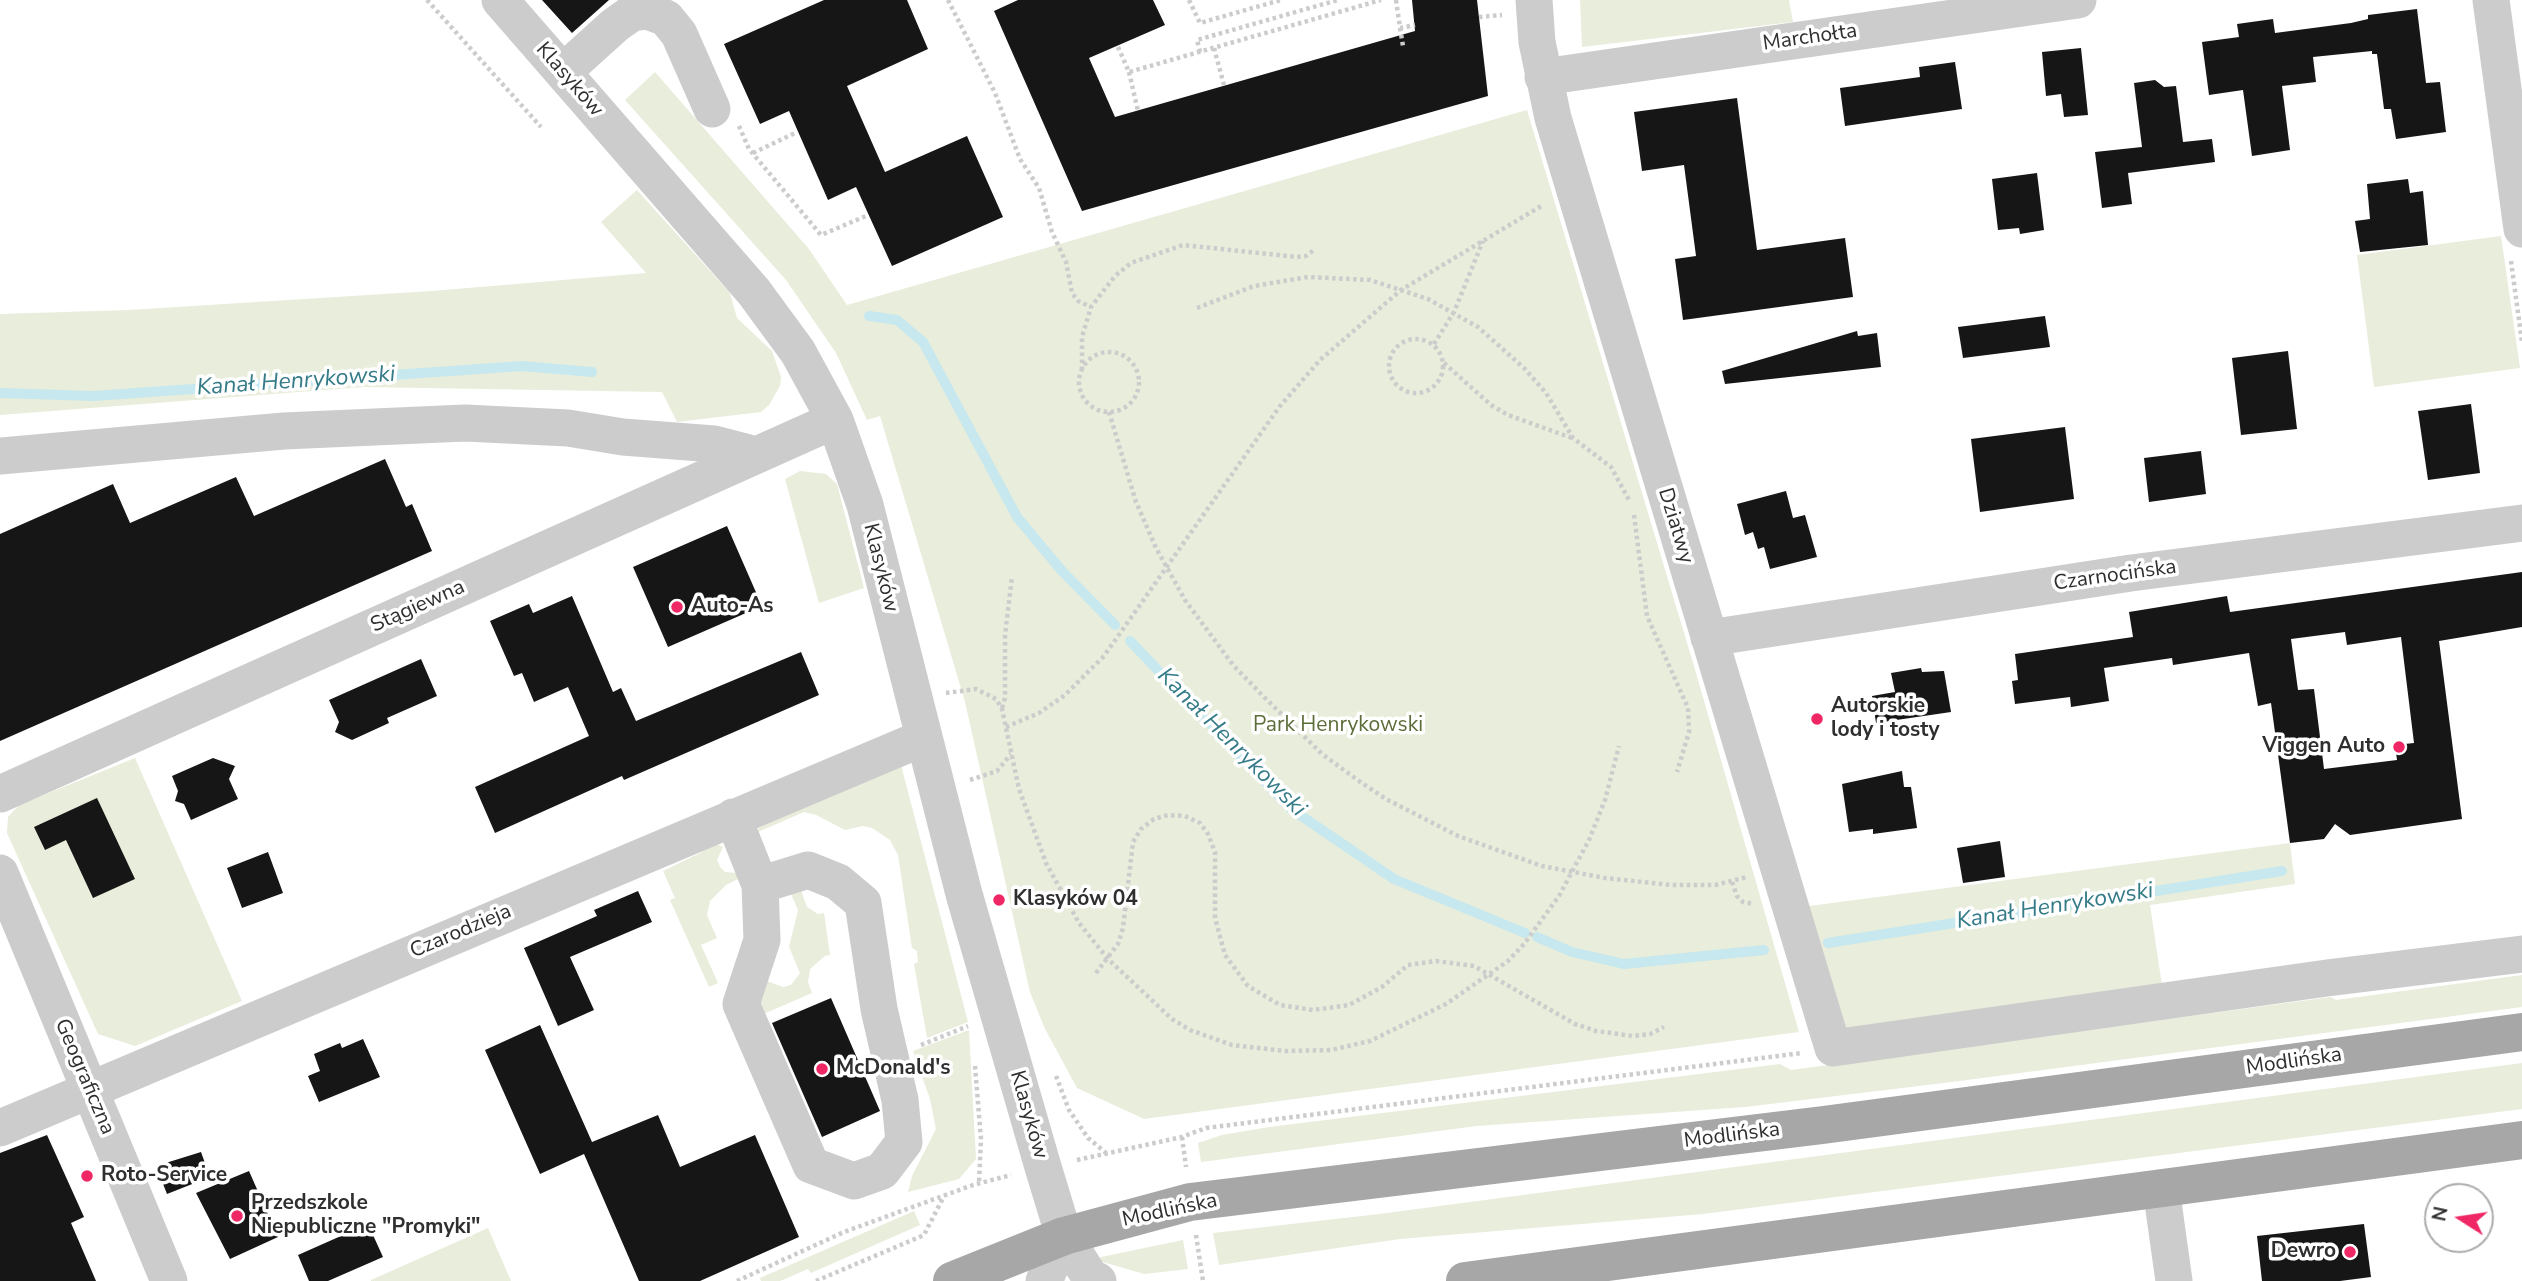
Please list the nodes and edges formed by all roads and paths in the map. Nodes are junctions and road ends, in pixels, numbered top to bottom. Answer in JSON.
{"nodes":[{"id":1,"x":427,"y":0,"type":"edge"},
{"id":2,"x":500,"y":0,"type":"edge"},
{"id":3,"x":948,"y":0,"type":"edge"},
{"id":4,"x":1189,"y":0,"type":"edge"},
{"id":5,"x":1281,"y":0,"type":"edge"},
{"id":6,"x":1338,"y":0,"type":"edge"},
{"id":7,"x":1381,"y":0,"type":"edge"},
{"id":8,"x":1396,"y":0,"type":"edge"},
{"id":9,"x":2078,"y":0,"type":"edge"},
{"id":10,"x":2491,"y":0,"type":"edge"},
{"id":11,"x":1524,"y":7,"type":"edge"},
{"id":12,"x":1479,"y":17,"type":"dead end"},
{"id":13,"x":1415,"y":25,"type":"dead end"},
{"id":14,"x":1400,"y":28,"type":"junction"},
{"id":15,"x":1403,"y":46,"type":"dead end"},
{"id":16,"x":1118,"y":47,"type":"dead end"},
{"id":17,"x":1214,"y":48,"type":"junction"},
{"id":18,"x":1200,"y":52,"type":"junction"},
{"id":19,"x":563,"y":72,"type":"junction"},
{"id":20,"x":1129,"y":72,"type":"junction"},
{"id":21,"x":1543,"y":77,"type":"junction"},
{"id":22,"x":1224,"y":85,"type":"dead end"},
{"id":23,"x":723,"y":111,"type":"joint"},
{"id":24,"x":1138,"y":111,"type":"dead end"},
{"id":25,"x":541,"y":127,"type":"dead end"},
{"id":26,"x":795,"y":133,"type":"dead end"},
{"id":27,"x":753,"y":153,"type":"junction"},
{"id":28,"x":1546,"y":203,"type":"dead end"},
{"id":29,"x":866,"y":216,"type":"dead end"},
{"id":30,"x":2522,"y":229,"type":"edge"},
{"id":31,"x":1483,"y":240,"type":"junction"},
{"id":32,"x":1314,"y":250,"type":"dead end"},
{"id":33,"x":1401,"y":290,"type":"junction"},
{"id":34,"x":1091,"y":307,"type":"junction"},
{"id":35,"x":1197,"y":309,"type":"dead end"},
{"id":36,"x":1454,"y":312,"type":"junction"},
{"id":37,"x":1434,"y":344,"type":"junction"},
{"id":38,"x":1444,"y":363,"type":"junction"},
{"id":39,"x":1082,"y":370,"type":"junction"},
{"id":40,"x":1109,"y":412,"type":"junction"},
{"id":41,"x":835,"y":420,"type":"junction"},
{"id":42,"x":1573,"y":438,"type":"junction"},
{"id":43,"x":0,"y":456,"type":"edge"},
{"id":44,"x":756,"y":456,"type":"junction"},
{"id":45,"x":2522,"y":523,"type":"edge"},
{"id":46,"x":1167,"y":568,"type":"junction"},
{"id":47,"x":1012,"y":577,"type":"dead end"},
{"id":48,"x":1709,"y":638,"type":"junction"},
{"id":49,"x":935,"y":696,"type":"dead end"},
{"id":50,"x":1002,"y":709,"type":"junction"},
{"id":51,"x":1006,"y":727,"type":"junction"},
{"id":52,"x":923,"y":738,"type":"junction"},
{"id":53,"x":1619,"y":746,"type":"dead end"},
{"id":54,"x":1012,"y":753,"type":"junction"},
{"id":55,"x":1677,"y":772,"type":"dead end"},
{"id":56,"x":988,"y":775,"type":"dead end"},
{"id":57,"x":0,"y":794,"type":"edge"},
{"id":58,"x":733,"y":817,"type":"junction"},
{"id":59,"x":1572,"y":872,"type":"junction"},
{"id":60,"x":0,"y":873,"type":"edge"},
{"id":61,"x":1741,"y":879,"type":"dead end"},
{"id":62,"x":1732,"y":882,"type":"junction"},
{"id":63,"x":760,"y":885,"type":"junction"},
{"id":64,"x":1759,"y":903,"type":"dead end"},
{"id":65,"x":2522,"y":954,"type":"edge"},
{"id":66,"x":1108,"y":959,"type":"junction"},
{"id":67,"x":1096,"y":973,"type":"dead end"},
{"id":68,"x":1493,"y":975,"type":"junction"},
{"id":69,"x":972,"y":1025,"type":"dead end"},
{"id":70,"x":1664,"y":1027,"type":"dead end"},
{"id":71,"x":2522,"y":1032,"type":"edge"},
{"id":72,"x":1833,"y":1048,"type":"junction"},
{"id":73,"x":891,"y":1060,"type":"junction"},
{"id":74,"x":89,"y":1090,"type":"junction"},
{"id":75,"x":0,"y":1128,"type":"edge"},
{"id":76,"x":2522,"y":1140,"type":"edge"},
{"id":77,"x":1043,"y":1167,"type":"junction"},
{"id":78,"x":2161,"y":1188,"type":"junction"},
{"id":79,"x":944,"y":1195,"type":"junction"},
{"id":80,"x":1064,"y":1236,"type":"junction"},
{"id":81,"x":750,"y":1275,"type":"junction"},
{"id":82,"x":1530,"y":1277,"type":"edge"},
{"id":83,"x":169,"y":1281,"type":"edge"},
{"id":84,"x":737,"y":1281,"type":"edge"},
{"id":85,"x":752,"y":1281,"type":"edge"},
{"id":86,"x":816,"y":1281,"type":"edge"},
{"id":87,"x":952,"y":1281,"type":"edge"},
{"id":88,"x":1044,"y":1281,"type":"edge"},
{"id":89,"x":1098,"y":1281,"type":"edge"},
{"id":90,"x":1465,"y":1281,"type":"edge"},
{"id":91,"x":2174,"y":1281,"type":"edge"}],
"edges":[{"from":1,"to":25,"type":"path"},
{"from":2,"to":19,"type":"street","name":"Klasyków"},
{"from":3,"to":34,"type":"path"},
{"from":4,"to":5,"type":"path"},
{"from":6,"to":18,"type":"path"},
{"from":7,"to":17,"type":"path"},
{"from":8,"to":14,"type":"path"},
{"from":9,"to":21,"type":"street","name":"Marchołta"},
{"from":10,"to":30,"type":"street"},
{"from":11,"to":12,"type":"path"},
{"from":11,"to":21,"type":"street","name":"Dziatwy"},
{"from":13,"to":14,"type":"path"},
{"from":14,"to":15,"type":"path"},
{"from":16,"to":20,"type":"path"},
{"from":17,"to":18,"type":"path"},
{"from":17,"to":22,"type":"path"},
{"from":18,"to":20,"type":"path"},
{"from":19,"to":23,"type":"street"},
{"from":19,"to":41,"type":"street","name":"Klasyków"},
{"from":20,"to":24,"type":"path"},
{"from":21,"to":48,"type":"street","name":"Dziatwy"},
{"from":23,"to":27,"type":"path"},
{"from":26,"to":27,"type":"path"},
{"from":27,"to":29,"type":"path"},
{"from":28,"to":31,"type":"path"},
{"from":31,"to":33,"type":"path"},
{"from":31,"to":36,"type":"path"},
{"from":32,"to":34,"type":"path"},
{"from":33,"to":35,"type":"path"},
{"from":33,"to":36,"type":"path"},
{"from":33,"to":46,"type":"path"},
{"from":34,"to":39,"type":"path"},
{"from":36,"to":37,"type":"path"},
{"from":36,"to":42,"type":"path"},
{"from":37,"to":38,"type":"path"},
{"from":37,"to":38,"type":"path"},
{"from":38,"to":42,"type":"path"},
{"from":39,"to":40,"type":"path"},
{"from":39,"to":40,"type":"path"},
{"from":40,"to":46,"type":"path"},
{"from":41,"to":44,"type":"street","name":"Stągiewna"},
{"from":41,"to":52,"type":"street","name":"Klasyków"},
{"from":42,"to":55,"type":"path"},
{"from":43,"to":44,"type":"street"},
{"from":44,"to":57,"type":"street","name":"Stągiewna"},
{"from":45,"to":48,"type":"street","name":"Czarnocińska"},
{"from":46,"to":51,"type":"path"},
{"from":46,"to":59,"type":"path"},
{"from":47,"to":50,"type":"path"},
{"from":48,"to":72,"type":"street","name":"Dziatwy"},
{"from":49,"to":50,"type":"path"},
{"from":50,"to":51,"type":"path"},
{"from":51,"to":54,"type":"path"},
{"from":52,"to":58,"type":"street","name":"Czarodzieja"},
{"from":52,"to":77,"type":"street","name":"Klasyków"},
{"from":53,"to":59,"type":"path"},
{"from":54,"to":56,"type":"path"},
{"from":54,"to":66,"type":"path"},
{"from":58,"to":63,"type":"street"},
{"from":58,"to":74,"type":"street","name":"Czarodzieja"},
{"from":59,"to":62,"type":"path"},
{"from":59,"to":68,"type":"path"},
{"from":60,"to":74,"type":"street","name":"Geograficzna"},
{"from":61,"to":62,"type":"path"},
{"from":62,"to":64,"type":"path"},
{"from":63,"to":73,"type":"street"},
{"from":63,"to":73,"type":"street"},
{"from":65,"to":72,"type":"street"},
{"from":66,"to":67,"type":"path"},
{"from":66,"to":68,"type":"path"},
{"from":66,"to":68,"type":"path"},
{"from":68,"to":70,"type":"path"},
{"from":69,"to":73,"type":"path"},
{"from":71,"to":80,"type":"main road","name":"Modlińska"},
{"from":72,"to":77,"type":"path"},
{"from":74,"to":75,"type":"street","name":"Czarodzieja"},
{"from":74,"to":83,"type":"street","name":"Geograficzna"},
{"from":76,"to":78,"type":"main road"},
{"from":77,"to":79,"type":"path"},
{"from":77,"to":80,"type":"street","name":"Klasyków"},
{"from":78,"to":82,"type":"main road"},
{"from":78,"to":91,"type":"street"},
{"from":79,"to":81,"type":"path"},
{"from":79,"to":86,"type":"path"},
{"from":80,"to":87,"type":"main road","name":"Modlińska"},
{"from":80,"to":88,"type":"street"},
{"from":80,"to":89,"type":"street","name":"Klasyków"},
{"from":81,"to":84,"type":"path"},
{"from":81,"to":85,"type":"path"},
{"from":82,"to":90,"type":"main road"}]}
